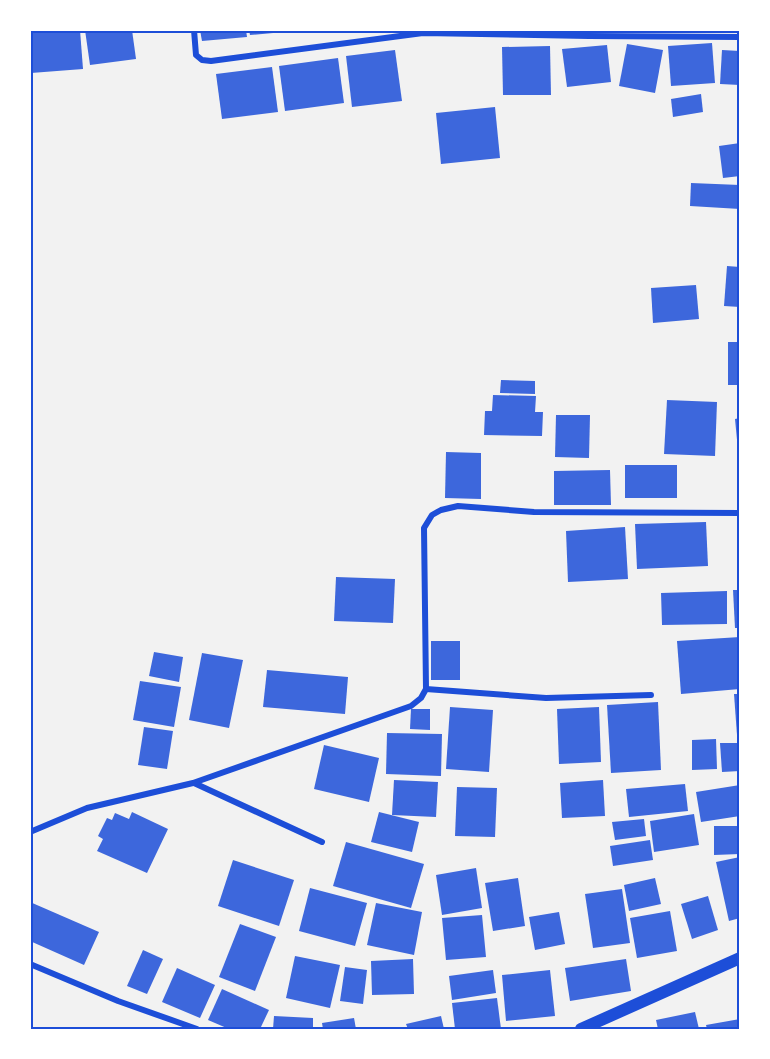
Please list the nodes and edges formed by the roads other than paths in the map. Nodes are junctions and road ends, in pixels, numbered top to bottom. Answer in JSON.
{"nodes":[{"id":1,"x":194,"y":30,"type":"edge"},
{"id":2,"x":740,"y":37,"type":"edge"},
{"id":3,"x":740,"y":513,"type":"edge"},
{"id":4,"x":426,"y":688,"type":"junction"},
{"id":5,"x":651,"y":695,"type":"dead end"},
{"id":6,"x":193,"y":783,"type":"junction"},
{"id":7,"x":30,"y":832,"type":"edge"},
{"id":8,"x":322,"y":842,"type":"dead end"},
{"id":9,"x":740,"y":958,"type":"edge"},
{"id":10,"x":30,"y":964,"type":"edge"},
{"id":11,"x":196,"y":1029,"type":"edge"},
{"id":12,"x":580,"y":1029,"type":"edge"}],
"edges":[{"from":1,"to":2,"type":"street"},
{"from":3,"to":4,"type":"street"},
{"from":4,"to":5,"type":"street"},
{"from":4,"to":6,"type":"street"},
{"from":6,"to":7,"type":"street"},
{"from":6,"to":8,"type":"street"},
{"from":9,"to":12,"type":"main road"},
{"from":10,"to":11,"type":"street"}]}
